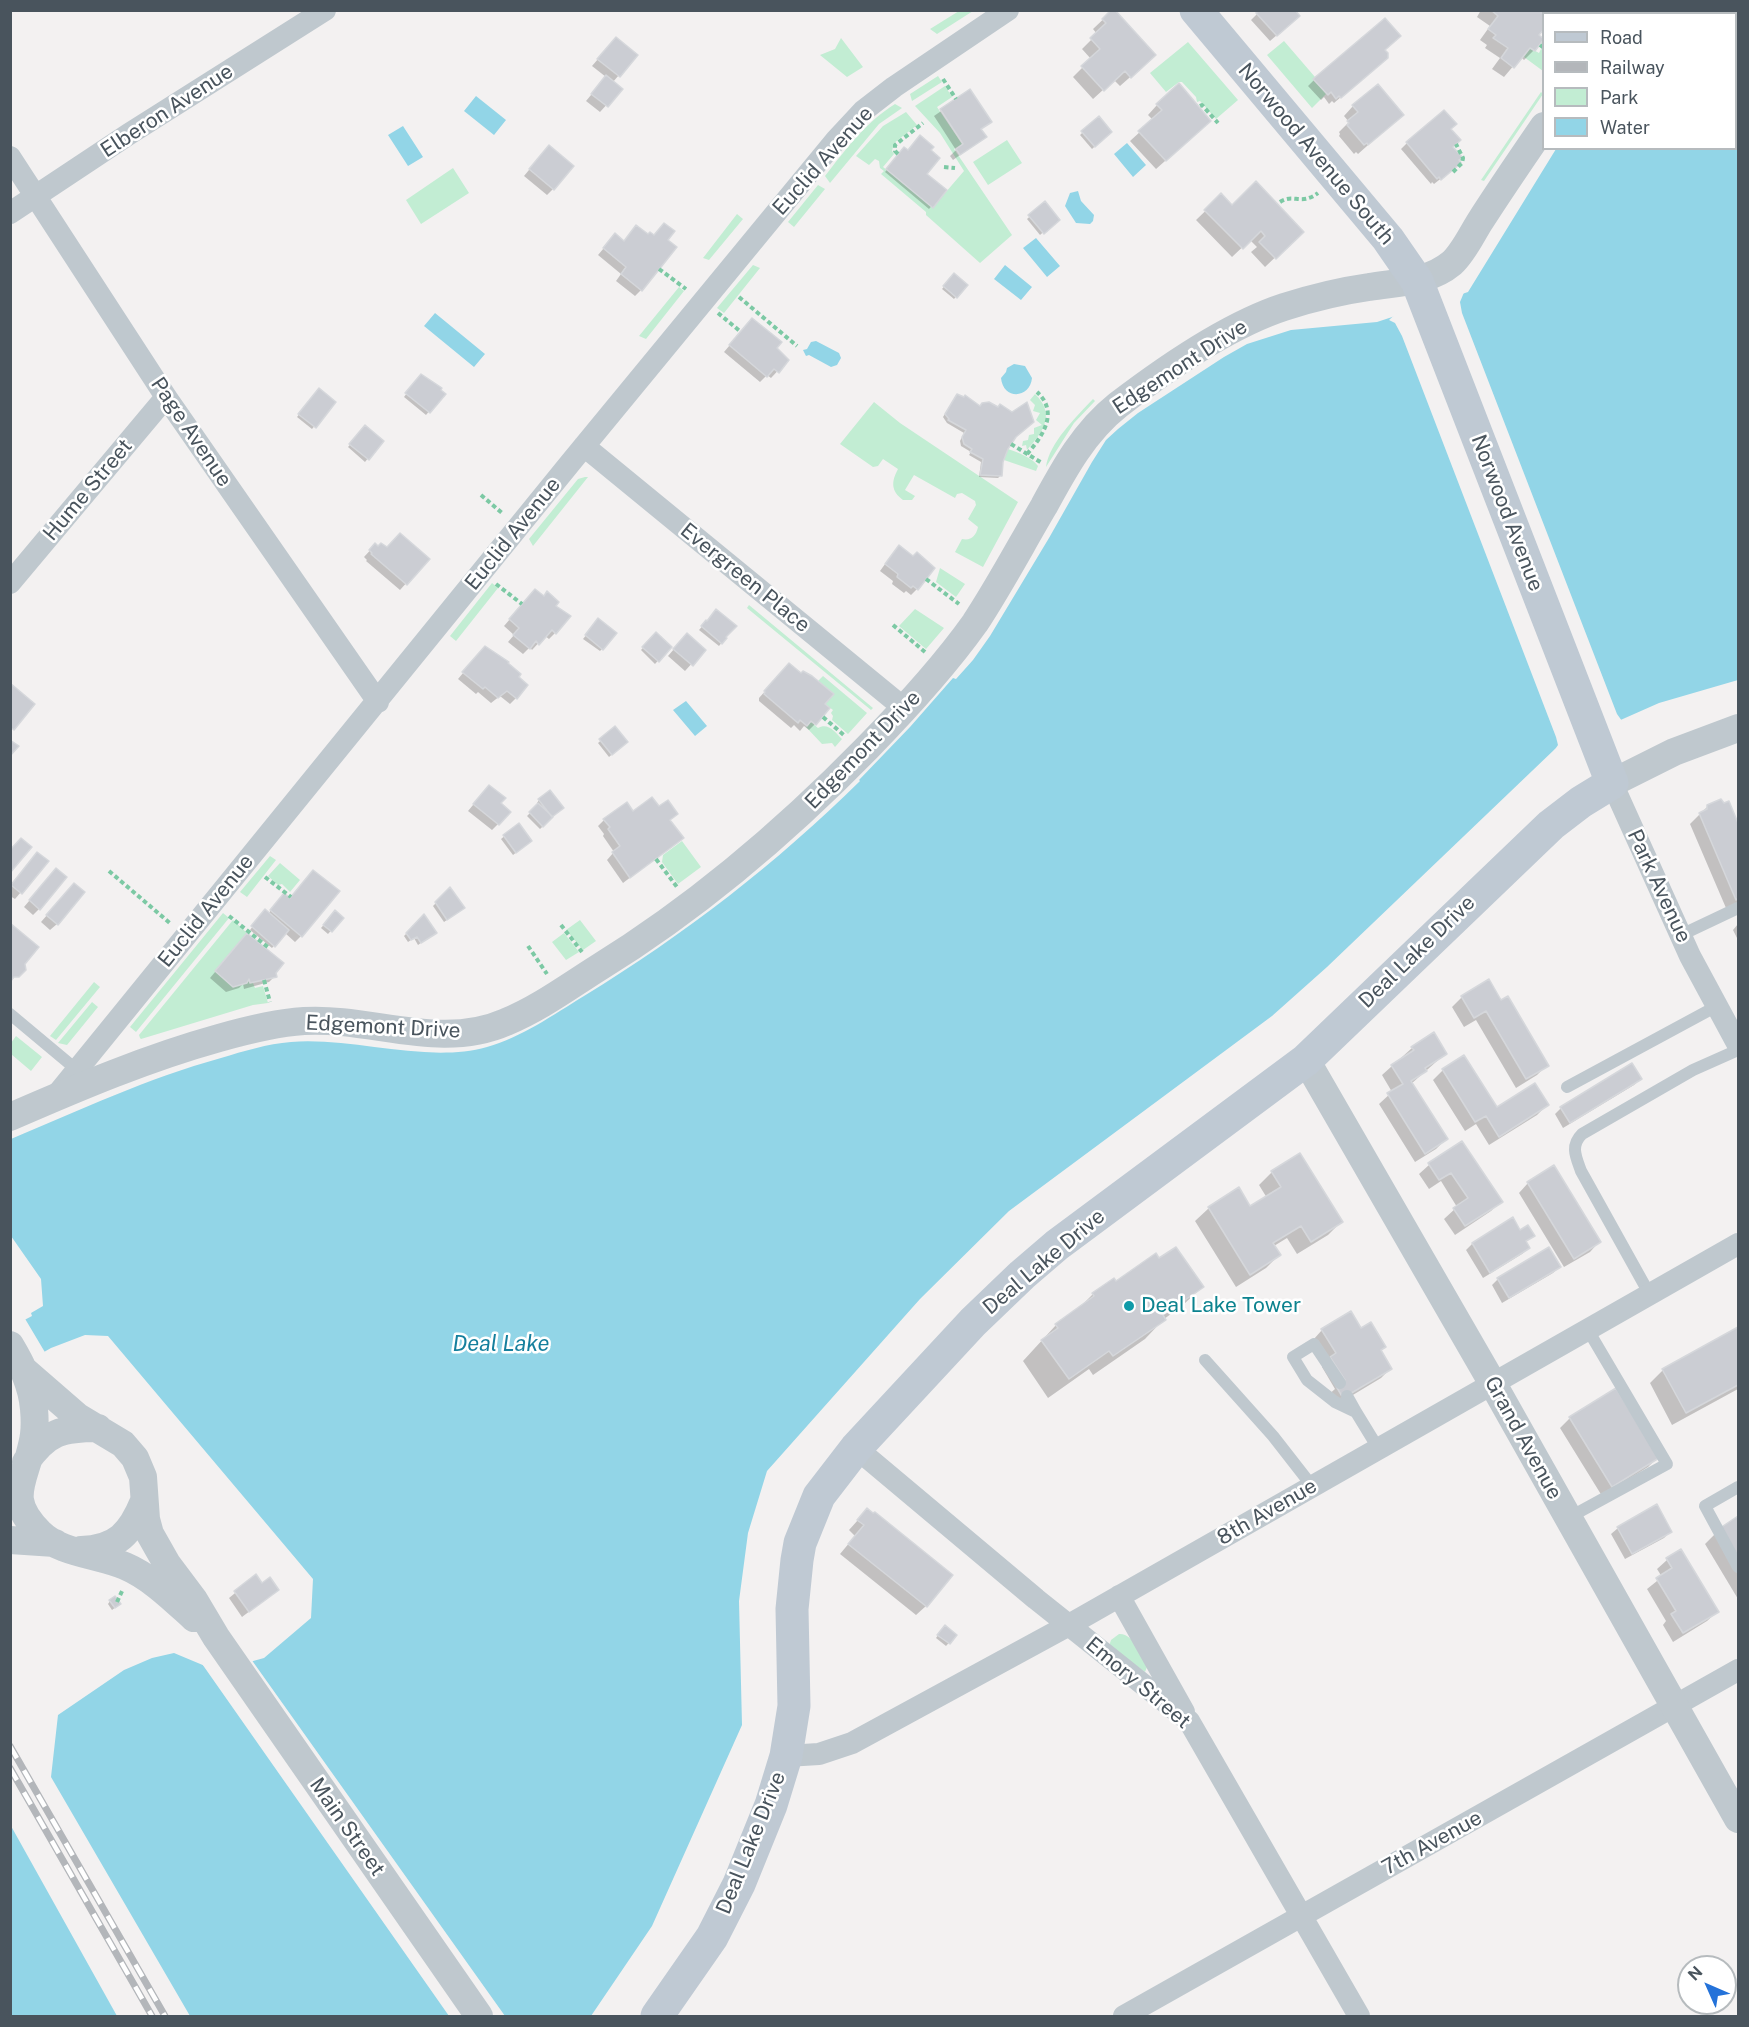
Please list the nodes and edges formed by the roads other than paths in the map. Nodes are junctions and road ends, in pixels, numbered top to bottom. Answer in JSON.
{"nodes":[{"id":1,"x":325,"y":10,"type":"edge"},
{"id":2,"x":1008,"y":10,"type":"edge"},
{"id":3,"x":1196,"y":10,"type":"edge"},
{"id":4,"x":1542,"y":129,"type":"edge"},
{"id":5,"x":10,"y":157,"type":"edge"},
{"id":6,"x":36,"y":196,"type":"junction"},
{"id":7,"x":10,"y":213,"type":"edge"},
{"id":8,"x":1421,"y":292,"type":"junction"},
{"id":9,"x":166,"y":397,"type":"junction"},
{"id":10,"x":584,"y":446,"type":"junction"},
{"id":11,"x":10,"y":583,"type":"edge"},
{"id":12,"x":378,"y":702,"type":"junction"},
{"id":13,"x":905,"y":709,"type":"junction"},
{"id":14,"x":1587,"y":722,"type":"joint"},
{"id":15,"x":1738,"y":728,"type":"edge"},
{"id":16,"x":1612,"y":783,"type":"junction"},
{"id":17,"x":1738,"y":908,"type":"edge"},
{"id":18,"x":1681,"y":935,"type":"junction"},
{"id":19,"x":1716,"y":1006,"type":"junction"},
{"id":20,"x":10,"y":1014,"type":"edge"},
{"id":21,"x":1735,"y":1032,"type":"edge"},
{"id":22,"x":1738,"y":1050,"type":"edge"},
{"id":23,"x":1306,"y":1060,"type":"junction"},
{"id":24,"x":77,"y":1070,"type":"junction"},
{"id":25,"x":1567,"y":1087,"type":"dead end"},
{"id":26,"x":55,"y":1097,"type":"junction"},
{"id":27,"x":10,"y":1117,"type":"edge"},
{"id":28,"x":1738,"y":1244,"type":"edge"},
{"id":29,"x":1650,"y":1295,"type":"junction"},
{"id":30,"x":1588,"y":1330,"type":"junction"},
{"id":31,"x":10,"y":1345,"type":"edge"},
{"id":32,"x":1205,"y":1360,"type":"dead end"},
{"id":33,"x":25,"y":1371,"type":"junction"},
{"id":34,"x":1340,"y":1383,"type":"dead end"},
{"id":35,"x":1493,"y":1384,"type":"junction"},
{"id":36,"x":1347,"y":1396,"type":"dead end"},
{"id":37,"x":1356,"y":1412,"type":"junction"},
{"id":38,"x":98,"y":1428,"type":"junction"},
{"id":39,"x":856,"y":1448,"type":"junction"},
{"id":40,"x":1378,"y":1448,"type":"junction"},
{"id":41,"x":19,"y":1479,"type":"edge"},
{"id":42,"x":1312,"y":1486,"type":"junction"},
{"id":43,"x":1738,"y":1487,"type":"edge"},
{"id":44,"x":144,"y":1501,"type":"junction"},
{"id":45,"x":1568,"y":1518,"type":"junction"},
{"id":46,"x":10,"y":1539,"type":"edge"},
{"id":47,"x":65,"y":1547,"type":"junction"},
{"id":48,"x":1738,"y":1568,"type":"edge"},
{"id":49,"x":1119,"y":1596,"type":"junction"},
{"id":50,"x":1070,"y":1625,"type":"junction"},
{"id":51,"x":216,"y":1637,"type":"junction"},
{"id":52,"x":1738,"y":1670,"type":"edge"},
{"id":53,"x":1675,"y":1706,"type":"junction"},
{"id":54,"x":1189,"y":1721,"type":"junction"},
{"id":55,"x":786,"y":1756,"type":"junction"},
{"id":56,"x":1738,"y":1818,"type":"edge"},
{"id":57,"x":1303,"y":1916,"type":"junction"},
{"id":58,"x":479,"y":2016,"type":"edge"},
{"id":59,"x":657,"y":2016,"type":"edge"},
{"id":60,"x":1124,"y":2016,"type":"edge"},
{"id":61,"x":1359,"y":2016,"type":"edge"}],
"edges":[{"from":1,"to":6,"type":"street","name":"Elberon Avenue"},
{"from":2,"to":10,"type":"street","name":"Euclid Avenue"},
{"from":3,"to":8,"type":"main road","name":"Norwood Avenue South"},
{"from":4,"to":8,"type":"street","name":"Edgemont Drive"},
{"from":5,"to":6,"type":"street","name":"Page Avenue"},
{"from":6,"to":7,"type":"street","name":"Elberon Avenue"},
{"from":6,"to":9,"type":"street","name":"Page Avenue"},
{"from":8,"to":13,"type":"street","name":"Edgemont Drive"},
{"from":8,"to":14,"type":"main road","name":"Norwood Avenue"},
{"from":9,"to":11,"type":"street","name":"Hume Street"},
{"from":9,"to":12,"type":"street","name":"Page Avenue"},
{"from":10,"to":12,"type":"street","name":"Euclid Avenue"},
{"from":10,"to":13,"type":"street","name":"Evergreen Place"},
{"from":12,"to":24,"type":"street","name":"Euclid Avenue"},
{"from":13,"to":26,"type":"street","name":"Edgemont Drive"},
{"from":14,"to":16,"type":"main road","name":"Park Avenue"},
{"from":15,"to":16,"type":"street","name":"Deal Lake Drive"},
{"from":16,"to":18,"type":"street","name":"Park Avenue"},
{"from":16,"to":23,"type":"main road","name":"Deal Lake Drive"},
{"from":17,"to":18,"type":"lane"},
{"from":18,"to":19,"type":"street","name":"Park Avenue"},
{"from":19,"to":21,"type":"street","name":"Park Avenue"},
{"from":19,"to":25,"type":"lane"},
{"from":20,"to":24,"type":"lane"},
{"from":22,"to":29,"type":"lane"},
{"from":23,"to":35,"type":"street","name":"Grand Avenue"},
{"from":23,"to":39,"type":"main road","name":"Deal Lake Drive"},
{"from":24,"to":26,"type":"street","name":"Euclid Avenue"},
{"from":26,"to":27,"type":"street","name":"Edgemont Drive"},
{"from":28,"to":29,"type":"street","name":"8th Avenue"},
{"from":29,"to":30,"type":"street","name":"8th Avenue"},
{"from":30,"to":35,"type":"street","name":"8th Avenue"},
{"from":30,"to":45,"type":"lane"},
{"from":31,"to":33,"type":"street","name":"Main Street"},
{"from":32,"to":42,"type":"lane"},
{"from":33,"to":38,"type":"street","name":"Main Street"},
{"from":33,"to":41,"type":"street","name":"Main Street"},
{"from":34,"to":37,"type":"lane"},
{"from":35,"to":40,"type":"street","name":"8th Avenue"},
{"from":35,"to":45,"type":"street","name":"Grand Avenue"},
{"from":36,"to":37,"type":"lane"},
{"from":37,"to":40,"type":"lane"},
{"from":38,"to":41,"type":"street"},
{"from":38,"to":44,"type":"street","name":"Main Street"},
{"from":39,"to":50,"type":"street","name":"Emory Street"},
{"from":39,"to":55,"type":"main road","name":"Deal Lake Drive"},
{"from":40,"to":42,"type":"street","name":"8th Avenue"},
{"from":41,"to":47,"type":"street","name":"Main Street"},
{"from":42,"to":49,"type":"street","name":"8th Avenue"},
{"from":43,"to":48,"type":"lane"},
{"from":44,"to":47,"type":"street"},
{"from":44,"to":51,"type":"street","name":"Main Street"},
{"from":45,"to":53,"type":"street","name":"Grand Avenue"},
{"from":46,"to":47,"type":"street"},
{"from":47,"to":51,"type":"street","name":"Main Street"},
{"from":49,"to":50,"type":"street","name":"8th Avenue"},
{"from":49,"to":54,"type":"street"},
{"from":50,"to":54,"type":"street","name":"Emory Street"},
{"from":50,"to":55,"type":"street","name":"8th Avenue"},
{"from":51,"to":58,"type":"street","name":"Main Street"},
{"from":52,"to":53,"type":"street","name":"7th Avenue"},
{"from":53,"to":56,"type":"street","name":"Grand Avenue"},
{"from":53,"to":57,"type":"street","name":"7th Avenue"},
{"from":54,"to":57,"type":"street","name":"Emory Street"},
{"from":55,"to":59,"type":"main road","name":"Deal Lake Drive"},
{"from":57,"to":60,"type":"street","name":"7th Avenue"},
{"from":57,"to":61,"type":"street","name":"Emory Street"}]}
